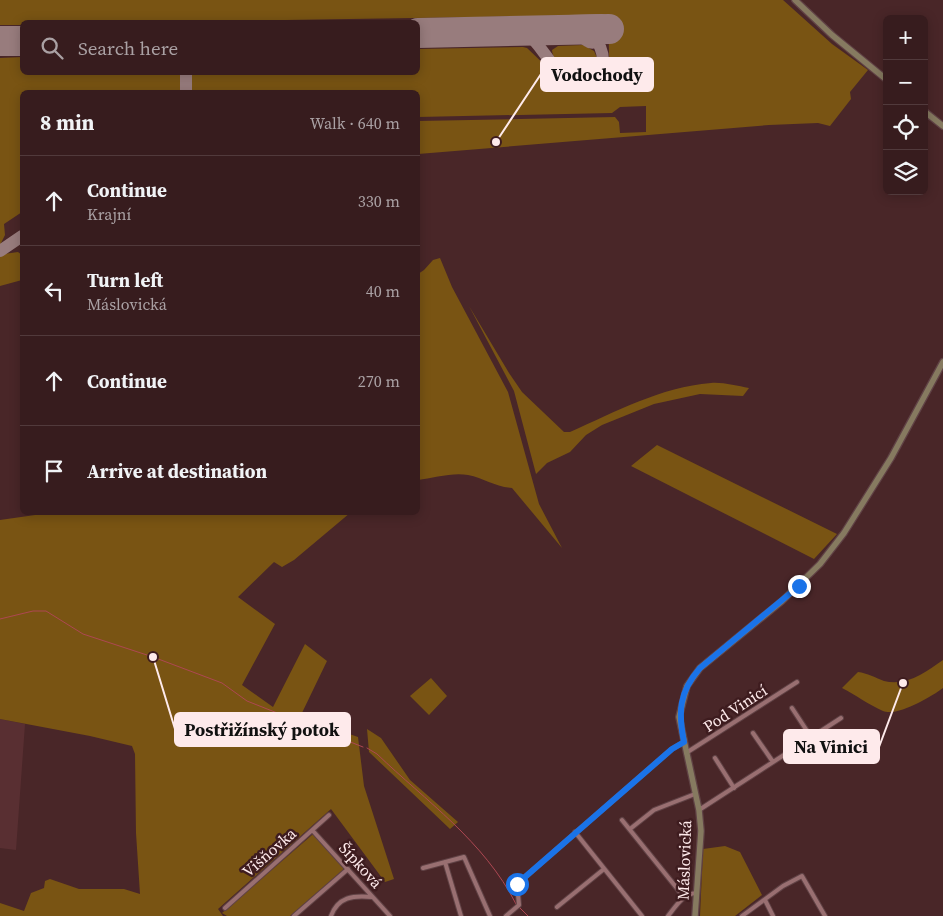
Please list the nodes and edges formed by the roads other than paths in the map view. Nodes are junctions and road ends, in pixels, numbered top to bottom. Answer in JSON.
{"nodes":[{"id":1,"x":796,"y":0,"type":"edge"},
{"id":2,"x":883,"y":77,"type":"edge"},
{"id":3,"x":928,"y":114,"type":"edge"},
{"id":4,"x":943,"y":126,"type":"edge"},
{"id":5,"x":943,"y":362,"type":"edge"},
{"id":6,"x":797,"y":682,"type":"dead end"},
{"id":7,"x":792,"y":708,"type":"dead end"},
{"id":8,"x":841,"y":718,"type":"dead end"},
{"id":9,"x":753,"y":733,"type":"dead end"},
{"id":10,"x":811,"y":737,"type":"junction"},
{"id":11,"x":684,"y":742,"type":"junction"},
{"id":12,"x":686,"y":753,"type":"junction"},
{"id":13,"x":715,"y":758,"type":"dead end"},
{"id":14,"x":773,"y":762,"type":"junction"},
{"id":15,"x":734,"y":788,"type":"junction"},
{"id":16,"x":696,"y":794,"type":"junction"},
{"id":17,"x":699,"y":810,"type":"junction"},
{"id":18,"x":329,"y":815,"type":"dead end"},
{"id":19,"x":622,"y":820,"type":"dead end"},
{"id":20,"x":630,"y":829,"type":"junction"},
{"id":21,"x":314,"y":831,"type":"junction"},
{"id":22,"x":575,"y":832,"type":"junction"},
{"id":23,"x":445,"y":862,"type":"junction"},
{"id":24,"x":423,"y":868,"type":"dead end"},
{"id":25,"x":348,"y":869,"type":"junction"},
{"id":26,"x":604,"y":869,"type":"junction"},
{"id":27,"x":696,"y":893,"type":"junction"},
{"id":28,"x":372,"y":897,"type":"junction"},
{"id":29,"x":684,"y":897,"type":"junction"},
{"id":30,"x":765,"y":900,"type":"junction"},
{"id":31,"x":557,"y":907,"type":"dead end"},
{"id":32,"x":224,"y":908,"type":"dead end"},
{"id":33,"x":294,"y":916,"type":"edge"},
{"id":34,"x":331,"y":916,"type":"edge"},
{"id":35,"x":390,"y":916,"type":"edge"},
{"id":36,"x":460,"y":916,"type":"edge"},
{"id":37,"x":490,"y":916,"type":"edge"},
{"id":38,"x":506,"y":916,"type":"edge"},
{"id":39,"x":642,"y":916,"type":"edge"},
{"id":40,"x":668,"y":916,"type":"edge"},
{"id":41,"x":695,"y":916,"type":"edge"},
{"id":42,"x":742,"y":916,"type":"edge"},
{"id":43,"x":773,"y":916,"type":"edge"},
{"id":44,"x":825,"y":916,"type":"edge"}],
"edges":[{"from":1,"to":2,"type":"street"},
{"from":3,"to":4,"type":"street"},
{"from":5,"to":11,"type":"street","name":"Máslovická"},
{"from":6,"to":12,"type":"street","name":"Pod Vinicí"},
{"from":7,"to":10,"type":"street"},
{"from":8,"to":10,"type":"street"},
{"from":9,"to":14,"type":"street"},
{"from":10,"to":14,"type":"street"},
{"from":11,"to":12,"type":"street","name":"Máslovická"},
{"from":11,"to":22,"type":"street"},
{"from":12,"to":16,"type":"street","name":"Máslovická"},
{"from":13,"to":15,"type":"street"},
{"from":14,"to":15,"type":"street"},
{"from":15,"to":17,"type":"street"},
{"from":16,"to":17,"type":"street","name":"Máslovická"},
{"from":16,"to":20,"type":"street"},
{"from":17,"to":27,"type":"street","name":"Máslovická"},
{"from":18,"to":21,"type":"street","name":"Višňovka"},
{"from":19,"to":20,"type":"street"},
{"from":20,"to":29,"type":"street"},
{"from":21,"to":25,"type":"street","name":"Šípková"},
{"from":21,"to":32,"type":"street","name":"Višňovka"},
{"from":22,"to":26,"type":"street"},
{"from":22,"to":38,"type":"street"},
{"from":23,"to":24,"type":"street"},
{"from":23,"to":36,"type":"street"},
{"from":23,"to":37,"type":"street"},
{"from":25,"to":28,"type":"street","name":"Šípková"},
{"from":25,"to":33,"type":"street"},
{"from":26,"to":31,"type":"street"},
{"from":26,"to":39,"type":"street"},
{"from":27,"to":29,"type":"street"},
{"from":27,"to":41,"type":"street","name":"Máslovická"},
{"from":28,"to":34,"type":"street"},
{"from":28,"to":35,"type":"street","name":"Šípková"},
{"from":29,"to":40,"type":"street"},
{"from":30,"to":42,"type":"street"},
{"from":30,"to":43,"type":"street"},
{"from":30,"to":44,"type":"street"}]}
